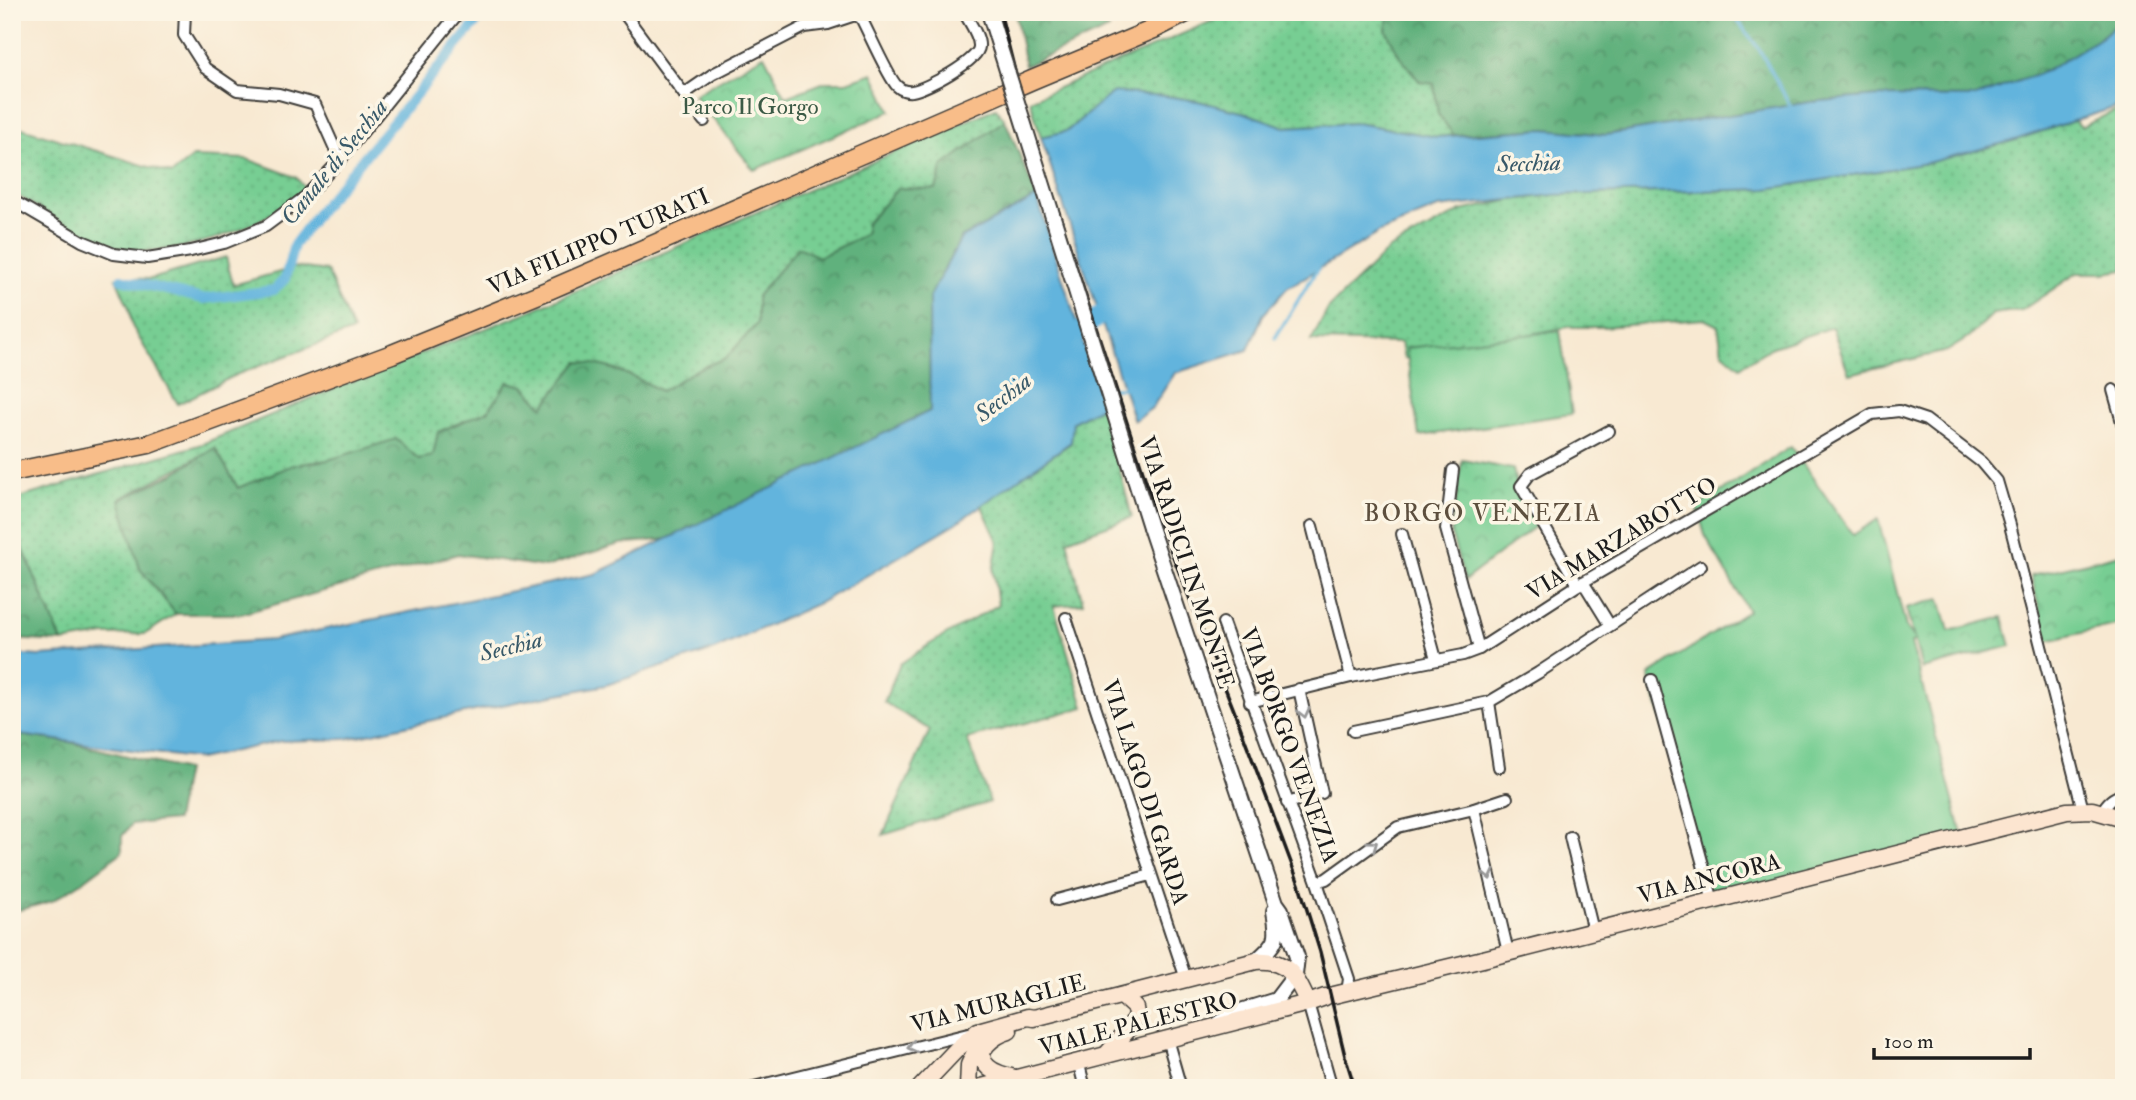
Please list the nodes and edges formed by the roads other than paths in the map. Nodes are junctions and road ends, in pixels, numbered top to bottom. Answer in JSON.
{"nodes":[{"id":1,"x":185,"y":12,"type":"edge"},
{"id":2,"x":459,"y":12,"type":"edge"},
{"id":3,"x":623,"y":12,"type":"edge"},
{"id":4,"x":964,"y":12,"type":"edge"},
{"id":5,"x":989,"y":12,"type":"edge"},
{"id":6,"x":1188,"y":12,"type":"edge"},
{"id":7,"x":859,"y":15,"type":"edge"},
{"id":8,"x":684,"y":94,"type":"junction"},
{"id":9,"x":704,"y":121,"type":"dead end"},
{"id":10,"x":340,"y":160,"type":"junction"},
{"id":11,"x":12,"y":200,"type":"edge"},
{"id":12,"x":2113,"y":390,"type":"dead end"},
{"id":13,"x":2124,"y":429,"type":"edge"},
{"id":14,"x":1609,"y":431,"type":"dead end"},
{"id":15,"x":1453,"y":470,"type":"dead end"},
{"id":16,"x":12,"y":472,"type":"edge"},
{"id":17,"x":1312,"y":526,"type":"dead end"},
{"id":18,"x":1402,"y":534,"type":"dead end"},
{"id":19,"x":1700,"y":566,"type":"dead end"},
{"id":20,"x":1581,"y":584,"type":"junction"},
{"id":21,"x":1066,"y":618,"type":"dead end"},
{"id":22,"x":1223,"y":623,"type":"dead end"},
{"id":23,"x":1609,"y":624,"type":"junction"},
{"id":24,"x":1479,"y":649,"type":"junction"},
{"id":25,"x":1436,"y":659,"type":"junction"},
{"id":26,"x":1351,"y":677,"type":"junction"},
{"id":27,"x":1652,"y":680,"type":"dead end"},
{"id":28,"x":1299,"y":689,"type":"junction"},
{"id":29,"x":1250,"y":702,"type":"junction"},
{"id":30,"x":1489,"y":702,"type":"junction"},
{"id":31,"x":1353,"y":731,"type":"dead end"},
{"id":32,"x":1499,"y":768,"type":"dead end"},
{"id":33,"x":2124,"y":794,"type":"edge"},
{"id":34,"x":1507,"y":798,"type":"dead end"},
{"id":35,"x":1287,"y":803,"type":"junction"},
{"id":36,"x":1474,"y":809,"type":"junction"},
{"id":37,"x":2083,"y":810,"type":"junction"},
{"id":38,"x":2102,"y":812,"type":"junction"},
{"id":39,"x":2124,"y":819,"type":"edge"},
{"id":40,"x":1570,"y":838,"type":"dead end"},
{"id":41,"x":1152,"y":875,"type":"junction"},
{"id":42,"x":1317,"y":882,"type":"junction"},
{"id":43,"x":1057,"y":900,"type":"dead end"},
{"id":44,"x":1713,"y":901,"type":"junction"},
{"id":45,"x":1276,"y":903,"type":"junction"},
{"id":46,"x":1593,"y":931,"type":"junction"},
{"id":47,"x":1508,"y":952,"type":"junction"},
{"id":48,"x":1256,"y":961,"type":"junction"},
{"id":49,"x":1295,"y":975,"type":"junction"},
{"id":50,"x":1186,"y":979,"type":"junction"},
{"id":51,"x":1335,"y":994,"type":"junction"},
{"id":52,"x":1122,"y":996,"type":"junction"},
{"id":53,"x":1308,"y":1003,"type":"junction"},
{"id":54,"x":1078,"y":1008,"type":"junction"},
{"id":55,"x":1034,"y":1018,"type":"junction"},
{"id":56,"x":1215,"y":1027,"type":"junction"},
{"id":57,"x":978,"y":1031,"type":"junction"},
{"id":58,"x":1167,"y":1040,"type":"junction"},
{"id":59,"x":1107,"y":1054,"type":"junction"},
{"id":60,"x":1078,"y":1061,"type":"junction"},
{"id":61,"x":1015,"y":1078,"type":"junction"},
{"id":62,"x":750,"y":1088,"type":"edge"},
{"id":63,"x":920,"y":1088,"type":"edge"},
{"id":64,"x":968,"y":1088,"type":"edge"},
{"id":65,"x":978,"y":1088,"type":"edge"},
{"id":66,"x":1085,"y":1088,"type":"edge"},
{"id":67,"x":1181,"y":1088,"type":"edge"},
{"id":68,"x":1332,"y":1088,"type":"edge"}],
"edges":[{"from":1,"to":10,"type":"street"},
{"from":2,"to":10,"type":"street"},
{"from":3,"to":8,"type":"street"},
{"from":4,"to":7,"type":"street"},
{"from":5,"to":45,"type":"street","name":"VIA RADICI IN MONTE","bridge":true},
{"from":6,"to":16,"type":"main road","name":"VIA FILIPPO TURATI"},
{"from":7,"to":8,"type":"street"},
{"from":8,"to":9,"type":"street"},
{"from":10,"to":11,"type":"street"},
{"from":12,"to":13,"type":"street"},
{"from":14,"to":20,"type":"street"},
{"from":15,"to":24,"type":"street"},
{"from":17,"to":26,"type":"street"},
{"from":18,"to":25,"type":"street"},
{"from":19,"to":23,"type":"street"},
{"from":20,"to":23,"type":"street"},
{"from":20,"to":24,"type":"street","name":"VIA MARZABOTTO"},
{"from":20,"to":37,"type":"street","name":"VIA MARZABOTTO"},
{"from":21,"to":41,"type":"street","name":"VIA LAGO DI GARDA"},
{"from":22,"to":29,"type":"street","name":"VIA BORGO VENEZIA"},
{"from":23,"to":30,"type":"street"},
{"from":24,"to":25,"type":"street","name":"VIA MARZABOTTO"},
{"from":25,"to":26,"type":"street","name":"VIA MARZABOTTO"},
{"from":26,"to":28,"type":"street","name":"VIA MARZABOTTO"},
{"from":27,"to":44,"type":"street"},
{"from":28,"to":29,"type":"street","name":"VIA MARZABOTTO"},
{"from":28,"to":35,"type":"street","one_way":true},
{"from":29,"to":35,"type":"street","name":"VIA BORGO VENEZIA"},
{"from":30,"to":31,"type":"street"},
{"from":30,"to":32,"type":"street"},
{"from":33,"to":38,"type":"street"},
{"from":34,"to":36,"type":"street"},
{"from":35,"to":42,"type":"street","name":"VIA BORGO VENEZIA"},
{"from":42,"to":36,"type":"street","one_way":true},
{"from":36,"to":47,"type":"street","one_way":true},
{"from":37,"to":38,"type":"main road","name":"VIA ANCORA"},
{"from":37,"to":44,"type":"main road","name":"VIA ANCORA"},
{"from":38,"to":39,"type":"main road","name":"VIA ANCORA"},
{"from":40,"to":46,"type":"street"},
{"from":41,"to":43,"type":"street"},
{"from":41,"to":50,"type":"street","name":"VIA LAGO DI GARDA"},
{"from":42,"to":51,"type":"street","name":"VIA BORGO VENEZIA"},
{"from":44,"to":46,"type":"main road","name":"VIA ANCORA"},
{"from":45,"to":48,"type":"street"},
{"from":45,"to":49,"type":"street","name":"VIA RADICI IN MONTE"},
{"from":46,"to":47,"type":"main road","name":"VIA ANCORA"},
{"from":47,"to":51,"type":"main road","name":"VIA ANCORA"},
{"from":48,"to":49,"type":"main road"},
{"from":48,"to":50,"type":"main road","name":"VIA MURAGLIE"},
{"from":49,"to":53,"type":"main road","name":"VIA RADICI IN MONTE"},
{"from":49,"to":56,"type":"street"},
{"from":50,"to":52,"type":"main road","name":"VIA MURAGLIE"},
{"from":51,"to":53,"type":"main road","name":"VIALE PALESTRO"},
{"from":52,"to":54,"type":"main road","name":"VIA MURAGLIE"},
{"from":52,"to":59,"type":"main road"},
{"from":53,"to":56,"type":"main road","name":"VIALE PALESTRO"},
{"from":53,"to":68,"type":"street","name":"VIA RADICI IN MONTE"},
{"from":54,"to":55,"type":"main road","name":"VIA MURAGLIE"},
{"from":54,"to":61,"type":"main road"},
{"from":55,"to":57,"type":"main road","name":"VIA MURAGLIE"},
{"from":55,"to":64,"type":"main road"},
{"from":56,"to":58,"type":"main road","name":"VIALE PALESTRO"},
{"from":57,"to":62,"type":"street","name":"VIA MURAGLIE","one_way":true},
{"from":57,"to":63,"type":"main road"},
{"from":58,"to":59,"type":"main road","name":"VIALE PALESTRO"},
{"from":58,"to":67,"type":"street"},
{"from":59,"to":60,"type":"main road","name":"VIALE PALESTRO"},
{"from":60,"to":61,"type":"main road","name":"VIALE PALESTRO"},
{"from":60,"to":66,"type":"street"},
{"from":61,"to":65,"type":"main road","name":"VIALE PALESTRO"}]}
